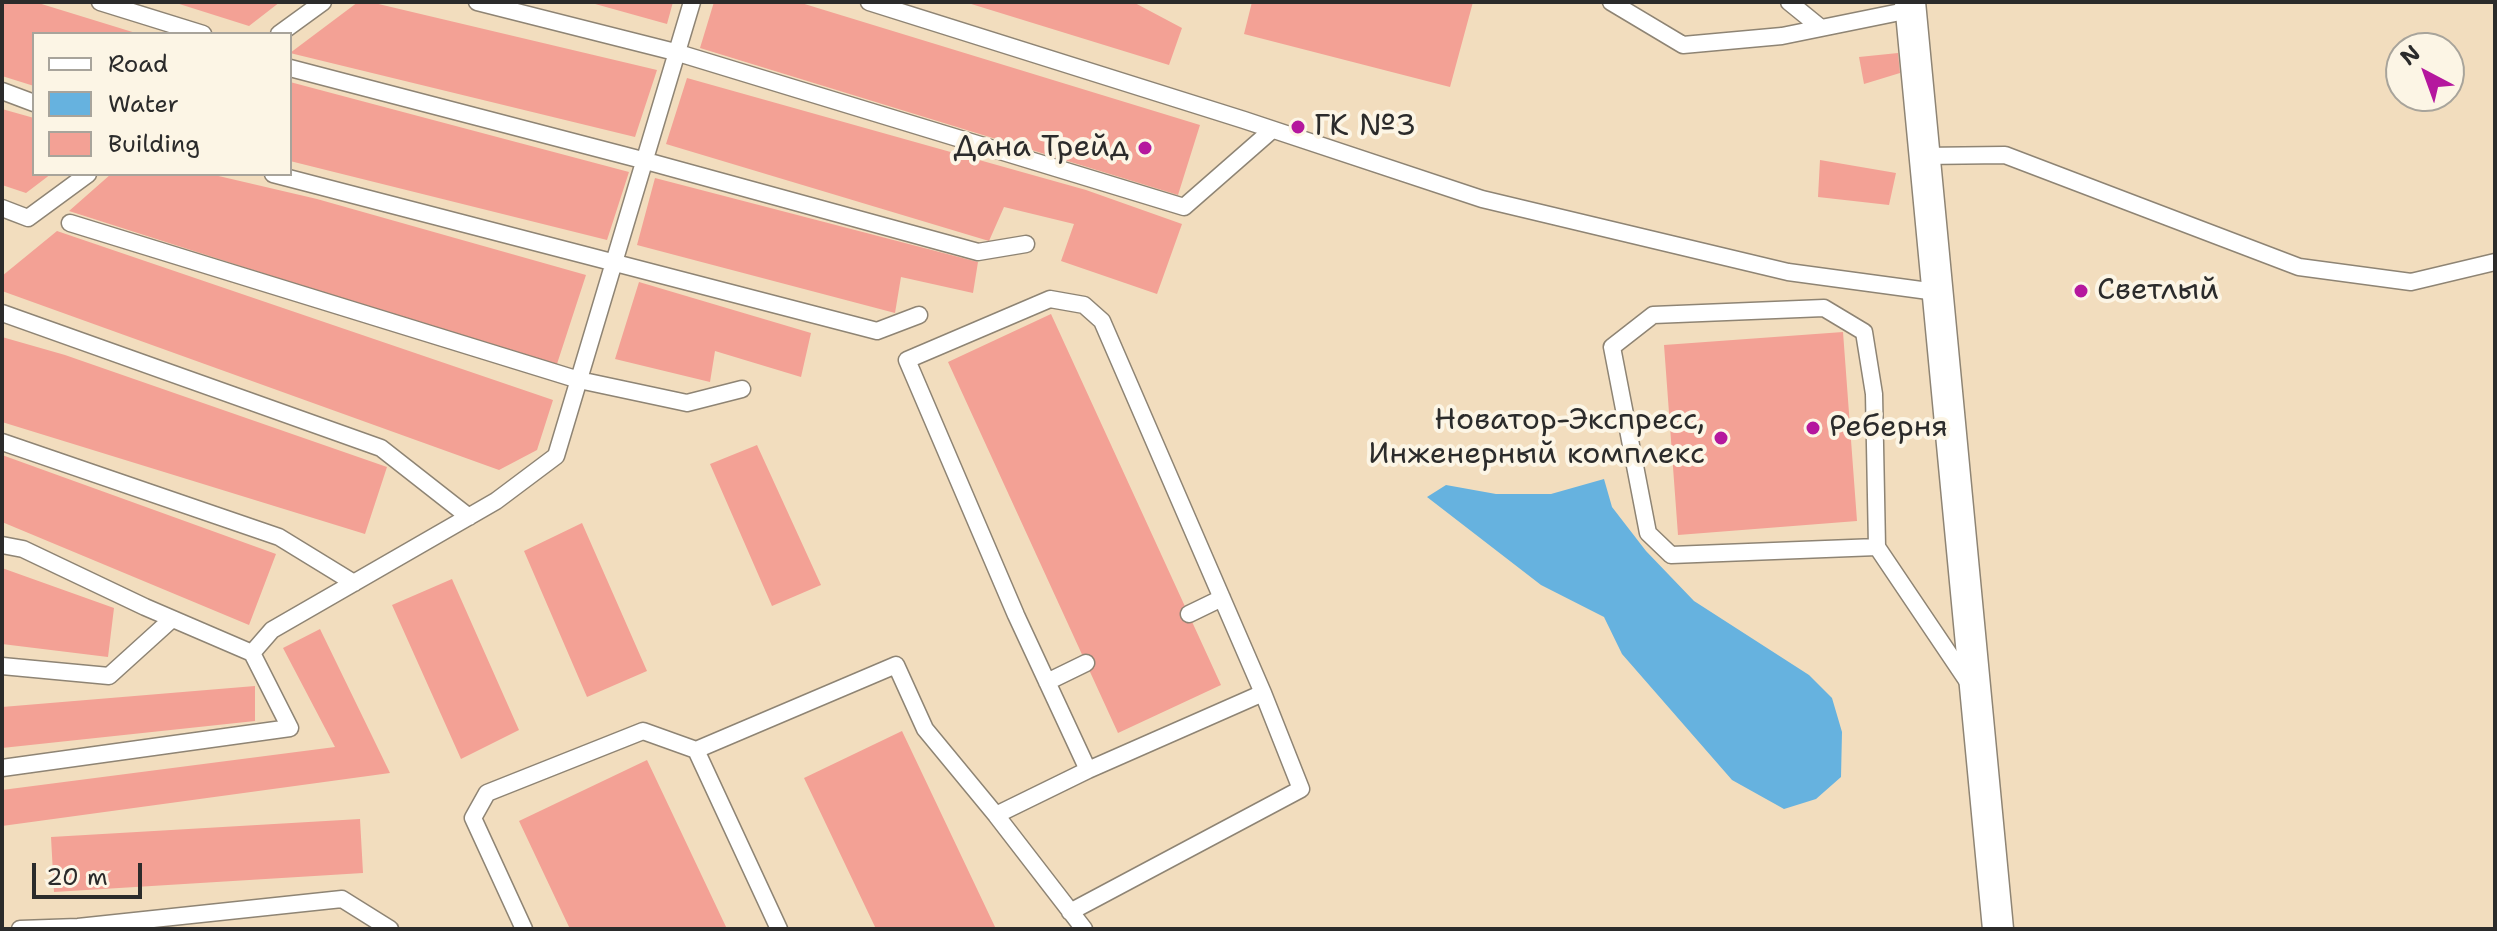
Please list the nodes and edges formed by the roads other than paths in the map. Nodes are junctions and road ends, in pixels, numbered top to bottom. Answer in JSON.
{"nodes":[{"id":1,"x":100,"y":2,"type":"edge"},
{"id":2,"x":323,"y":2,"type":"edge"},
{"id":3,"x":477,"y":2,"type":"edge"},
{"id":4,"x":692,"y":2,"type":"edge"},
{"id":5,"x":869,"y":2,"type":"edge"},
{"id":6,"x":1611,"y":2,"type":"edge"},
{"id":7,"x":1789,"y":2,"type":"edge"},
{"id":8,"x":1910,"y":6,"type":"edge"},
{"id":9,"x":1821,"y":28,"type":"junction"},
{"id":10,"x":197,"y":32,"type":"edge"},
{"id":11,"x":282,"y":32,"type":"edge"},
{"id":12,"x":675,"y":52,"type":"junction"},
{"id":13,"x":292,"y":69,"type":"edge"},
{"id":14,"x":2,"y":91,"type":"edge"},
{"id":15,"x":32,"y":102,"type":"edge"},
{"id":16,"x":1272,"y":130,"type":"junction"},
{"id":17,"x":1922,"y":156,"type":"junction"},
{"id":18,"x":646,"y":161,"type":"junction"},
{"id":19,"x":85,"y":176,"type":"edge"},
{"id":20,"x":281,"y":176,"type":"edge"},
{"id":21,"x":2,"y":208,"type":"edge"},
{"id":22,"x":70,"y":223,"type":"dead end"},
{"id":23,"x":1026,"y":244,"type":"dead end"},
{"id":24,"x":615,"y":262,"type":"junction"},
{"id":25,"x":2495,"y":262,"type":"edge"},
{"id":26,"x":1936,"y":292,"type":"junction"},
{"id":27,"x":2,"y":313,"type":"edge"},
{"id":28,"x":919,"y":315,"type":"dead end"},
{"id":29,"x":579,"y":380,"type":"junction"},
{"id":30,"x":742,"y":389,"type":"dead end"},
{"id":31,"x":2,"y":442,"type":"edge"},
{"id":32,"x":469,"y":517,"type":"junction"},
{"id":33,"x":2,"y":545,"type":"edge"},
{"id":34,"x":1877,"y":547,"type":"junction"},
{"id":35,"x":354,"y":583,"type":"junction"},
{"id":36,"x":1222,"y":598,"type":"junction"},
{"id":37,"x":1189,"y":614,"type":"dead end"},
{"id":38,"x":172,"y":619,"type":"junction"},
{"id":39,"x":252,"y":653,"type":"junction"},
{"id":40,"x":1086,"y":663,"type":"dead end"},
{"id":41,"x":2,"y":666,"type":"edge"},
{"id":42,"x":1047,"y":682,"type":"junction"},
{"id":43,"x":1263,"y":693,"type":"junction"},
{"id":44,"x":1975,"y":693,"type":"junction"},
{"id":45,"x":696,"y":750,"type":"junction"},
{"id":46,"x":2,"y":768,"type":"edge"},
{"id":47,"x":1088,"y":770,"type":"junction"},
{"id":48,"x":996,"y":815,"type":"junction"},
{"id":49,"x":1070,"y":912,"type":"junction"},
{"id":50,"x":20,"y":929,"type":"edge"},
{"id":51,"x":390,"y":929,"type":"edge"},
{"id":52,"x":524,"y":929,"type":"edge"},
{"id":53,"x":779,"y":929,"type":"edge"},
{"id":54,"x":1084,"y":929,"type":"edge"},
{"id":55,"x":1998,"y":929,"type":"edge"}],
"edges":[{"from":1,"to":10,"type":"lane"},
{"from":2,"to":11,"type":"lane"},
{"from":3,"to":12,"type":"lane"},
{"from":4,"to":12,"type":"lane"},
{"from":5,"to":16,"type":"lane"},
{"from":6,"to":9,"type":"lane"},
{"from":7,"to":9,"type":"lane"},
{"from":8,"to":9,"type":"lane"},
{"from":8,"to":17,"type":"street"},
{"from":12,"to":16,"type":"lane"},
{"from":12,"to":18,"type":"lane"},
{"from":13,"to":18,"type":"lane"},
{"from":14,"to":15,"type":"lane"},
{"from":16,"to":26,"type":"lane"},
{"from":17,"to":25,"type":"lane"},
{"from":17,"to":26,"type":"street"},
{"from":18,"to":23,"type":"lane"},
{"from":18,"to":24,"type":"lane"},
{"from":19,"to":21,"type":"lane"},
{"from":20,"to":24,"type":"lane"},
{"from":22,"to":29,"type":"lane"},
{"from":24,"to":28,"type":"lane"},
{"from":24,"to":29,"type":"lane"},
{"from":26,"to":44,"type":"street"},
{"from":27,"to":32,"type":"lane"},
{"from":29,"to":30,"type":"lane"},
{"from":29,"to":32,"type":"lane"},
{"from":31,"to":35,"type":"lane"},
{"from":32,"to":35,"type":"lane"},
{"from":33,"to":38,"type":"lane"},
{"from":34,"to":34,"type":"lane"},
{"from":34,"to":44,"type":"lane"},
{"from":35,"to":39,"type":"lane"},
{"from":36,"to":37,"type":"lane"},
{"from":36,"to":42,"type":"lane"},
{"from":36,"to":43,"type":"lane"},
{"from":38,"to":39,"type":"lane"},
{"from":38,"to":41,"type":"lane"},
{"from":39,"to":46,"type":"lane"},
{"from":40,"to":42,"type":"lane"},
{"from":42,"to":47,"type":"lane"},
{"from":43,"to":47,"type":"lane"},
{"from":43,"to":49,"type":"lane"},
{"from":44,"to":55,"type":"street"},
{"from":45,"to":48,"type":"lane"},
{"from":45,"to":52,"type":"lane"},
{"from":45,"to":53,"type":"lane"},
{"from":47,"to":48,"type":"lane"},
{"from":48,"to":49,"type":"lane"},
{"from":49,"to":54,"type":"lane"},
{"from":50,"to":51,"type":"lane"}]}
